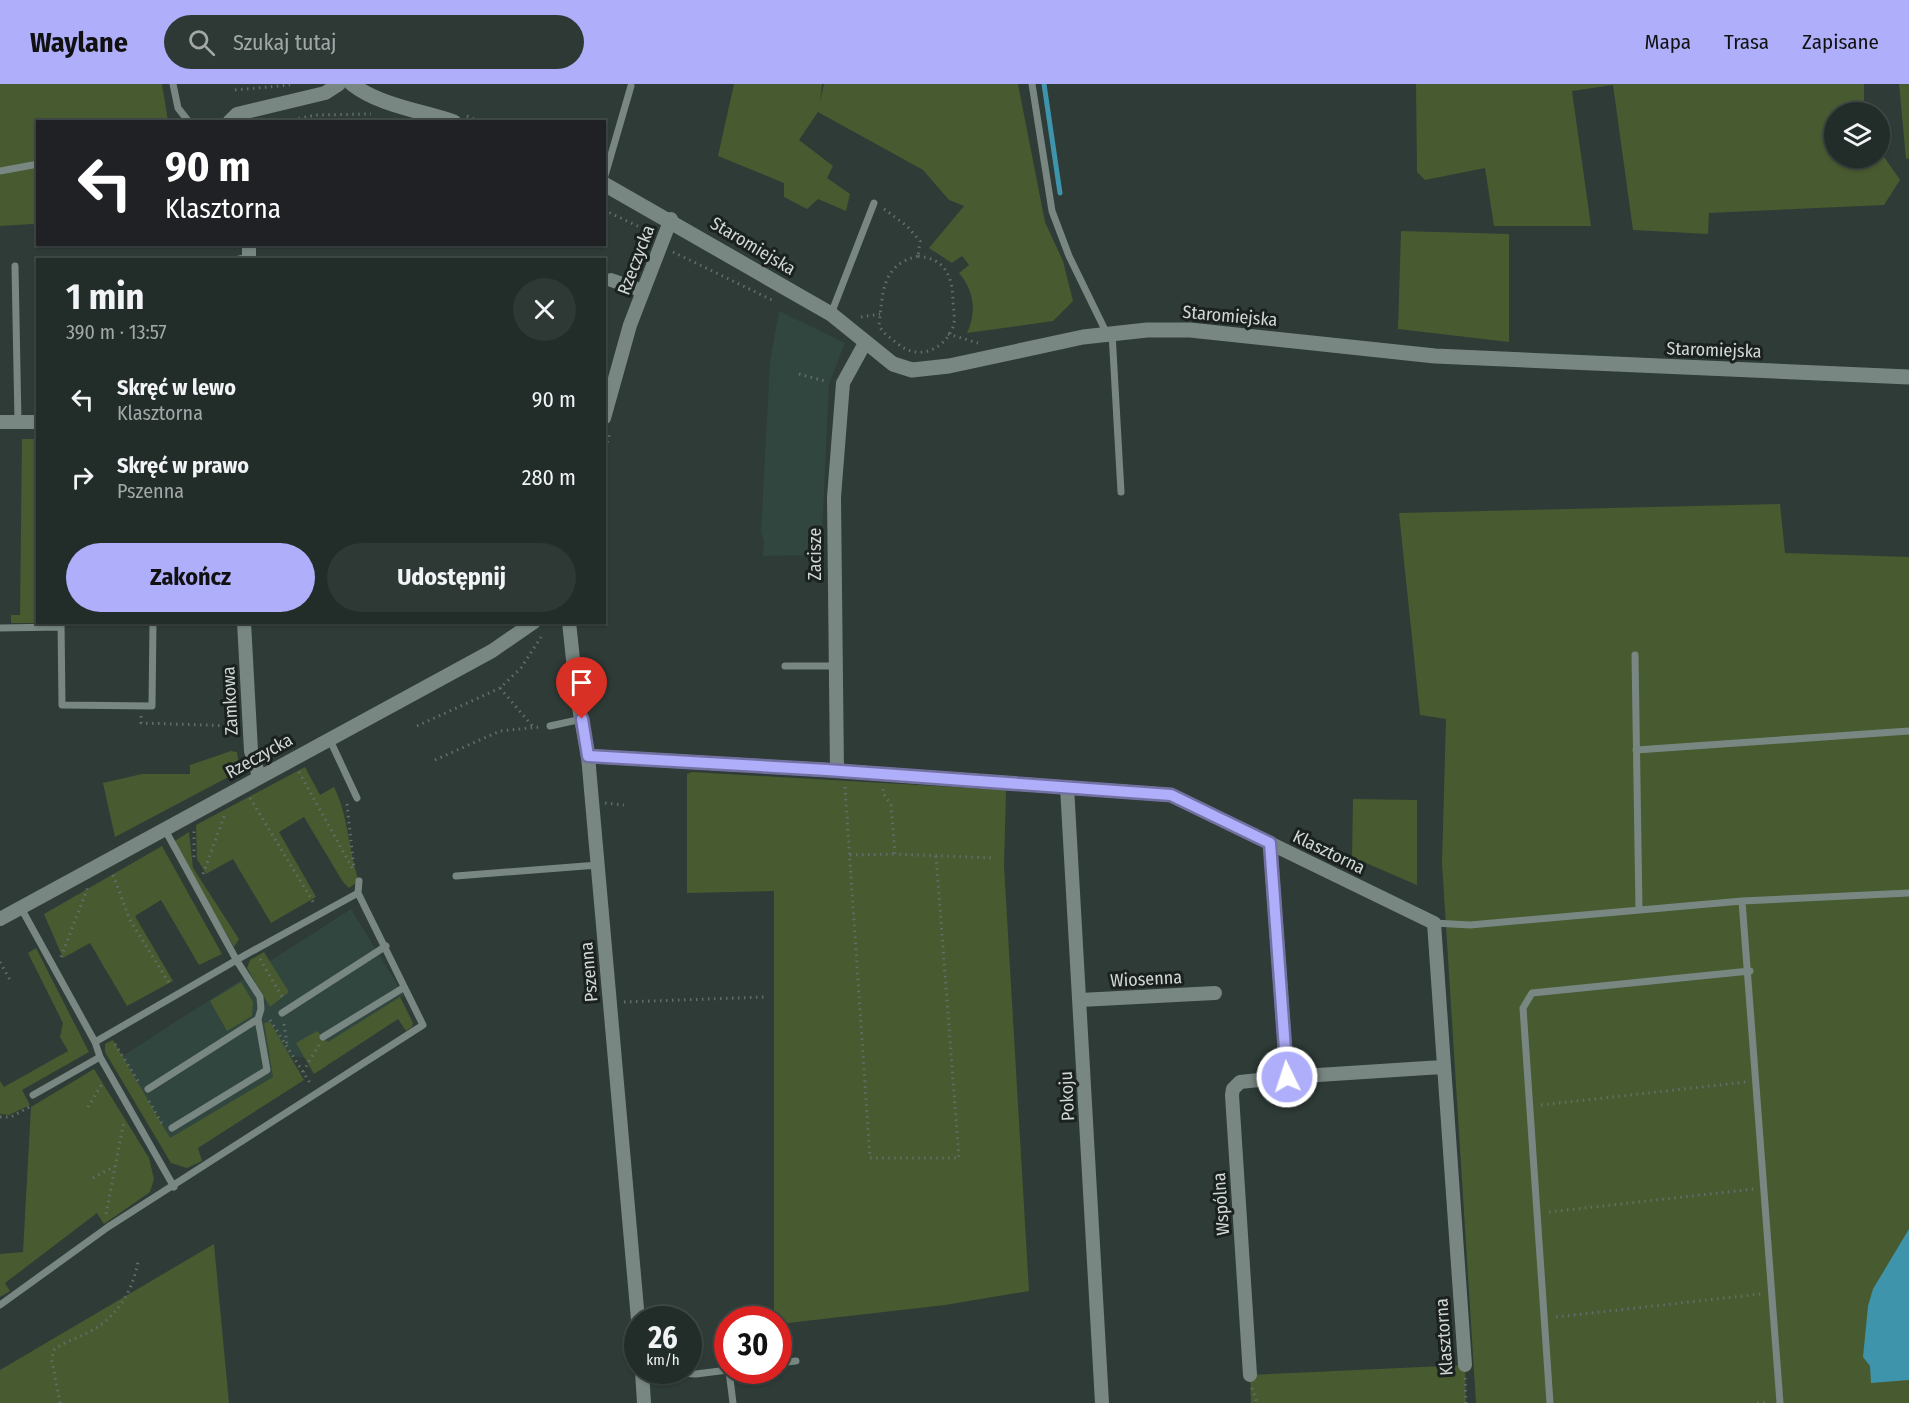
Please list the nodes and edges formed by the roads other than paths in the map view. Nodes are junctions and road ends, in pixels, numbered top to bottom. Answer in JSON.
{"nodes":[{"id":1,"x":173,"y":84,"type":"edge"},
{"id":2,"x":339,"y":84,"type":"edge"},
{"id":3,"x":352,"y":84,"type":"edge"},
{"id":4,"x":1032,"y":84,"type":"edge"},
{"id":5,"x":632,"y":86,"type":"dead end"},
{"id":6,"x":187,"y":120,"type":"edge"},
{"id":7,"x":228,"y":120,"type":"edge"},
{"id":8,"x":448,"y":120,"type":"edge"},
{"id":9,"x":36,"y":164,"type":"edge"},
{"id":10,"x":0,"y":171,"type":"edge"},
{"id":11,"x":606,"y":172,"type":"edge"},
{"id":12,"x":606,"y":185,"type":"edge"},
{"id":13,"x":874,"y":203,"type":"road end"},
{"id":14,"x":671,"y":219,"type":"junction"},
{"id":15,"x":15,"y":266,"type":"dead end"},
{"id":16,"x":611,"y":280,"type":"dead end"},
{"id":17,"x":643,"y":291,"type":"junction"},
{"id":18,"x":831,"y":314,"type":"junction"},
{"id":19,"x":1109,"y":333,"type":"junction"},
{"id":20,"x":865,"y":343,"type":"junction"},
{"id":21,"x":1909,"y":377,"type":"edge"},
{"id":22,"x":606,"y":411,"type":"edge"},
{"id":23,"x":0,"y":422,"type":"edge"},
{"id":24,"x":18,"y":422,"type":"junction"},
{"id":25,"x":36,"y":422,"type":"edge"},
{"id":26,"x":1121,"y":492,"type":"dead end"},
{"id":27,"x":153,"y":624,"type":"edge"},
{"id":28,"x":244,"y":624,"type":"edge"},
{"id":29,"x":569,"y":624,"type":"edge"},
{"id":30,"x":62,"y":625,"type":"edge"},
{"id":31,"x":540,"y":625,"type":"edge"},
{"id":32,"x":0,"y":628,"type":"edge"},
{"id":33,"x":1635,"y":655,"type":"dead end"},
{"id":34,"x":784,"y":666,"type":"dead end"},
{"id":35,"x":835,"y":666,"type":"junction"},
{"id":36,"x":582,"y":719,"type":"junction"},
{"id":37,"x":550,"y":726,"type":"road end"},
{"id":38,"x":1909,"y":731,"type":"edge"},
{"id":39,"x":329,"y":738,"type":"junction"},
{"id":40,"x":1636,"y":750,"type":"junction"},
{"id":41,"x":588,"y":756,"type":"junction"},
{"id":42,"x":842,"y":775,"type":"junction"},
{"id":43,"x":259,"y":776,"type":"junction"},
{"id":44,"x":1067,"y":787,"type":"junction"},
{"id":45,"x":357,"y":798,"type":"dead end"},
{"id":46,"x":164,"y":828,"type":"junction"},
{"id":47,"x":1270,"y":843,"type":"junction"},
{"id":48,"x":598,"y":865,"type":"junction"},
{"id":49,"x":456,"y":876,"type":"dead end"},
{"id":50,"x":360,"y":881,"type":"road end"},
{"id":51,"x":358,"y":893,"type":"junction"},
{"id":52,"x":1909,"y":893,"type":"edge"},
{"id":53,"x":1742,"y":901,"type":"junction"},
{"id":54,"x":20,"y":907,"type":"junction"},
{"id":55,"x":1639,"y":910,"type":"junction"},
{"id":56,"x":0,"y":919,"type":"edge"},
{"id":57,"x":1434,"y":923,"type":"junction"},
{"id":58,"x":386,"y":946,"type":"junction"},
{"id":59,"x":237,"y":961,"type":"junction"},
{"id":60,"x":1750,"y":971,"type":"junction"},
{"id":61,"x":403,"y":988,"type":"junction"},
{"id":62,"x":1215,"y":993,"type":"dead end"},
{"id":63,"x":1080,"y":1000,"type":"junction"},
{"id":64,"x":282,"y":1013,"type":"road end"},
{"id":65,"x":258,"y":1019,"type":"junction"},
{"id":66,"x":323,"y":1037,"type":"road end"},
{"id":67,"x":95,"y":1042,"type":"junction"},
{"id":68,"x":100,"y":1057,"type":"junction"},
{"id":69,"x":1442,"y":1067,"type":"junction"},
{"id":70,"x":1287,"y":1077,"type":"junction"},
{"id":71,"x":148,"y":1089,"type":"dead end"},
{"id":72,"x":33,"y":1095,"type":"dead end"},
{"id":73,"x":172,"y":1128,"type":"dead end"},
{"id":74,"x":174,"y":1187,"type":"junction"},
{"id":75,"x":0,"y":1305,"type":"edge"},
{"id":76,"x":637,"y":1306,"type":"edge"},
{"id":77,"x":792,"y":1361,"type":"edge"},
{"id":78,"x":796,"y":1361,"type":"dead end"},
{"id":79,"x":1464,"y":1365,"type":"road end"},
{"id":80,"x":1250,"y":1375,"type":"dead end"},
{"id":81,"x":643,"y":1384,"type":"edge"},
{"id":82,"x":730,"y":1384,"type":"edge"},
{"id":83,"x":644,"y":1403,"type":"edge"},
{"id":84,"x":733,"y":1403,"type":"edge"},
{"id":85,"x":1102,"y":1403,"type":"edge"},
{"id":86,"x":1550,"y":1403,"type":"edge"},
{"id":87,"x":1780,"y":1403,"type":"edge"}],
"edges":[{"from":1,"to":6,"type":"lane"},
{"from":2,"to":7,"type":"street"},
{"from":3,"to":8,"type":"street"},
{"from":4,"to":19,"type":"lane"},
{"from":5,"to":11,"type":"lane"},
{"from":9,"to":10,"type":"lane"},
{"from":12,"to":14,"type":"street","name":"Staromiejska"},
{"from":13,"to":18,"type":"lane"},
{"from":14,"to":17,"type":"street","name":"Rzeczycka"},
{"from":14,"to":18,"type":"street","name":"Staromiejska"},
{"from":15,"to":24,"type":"lane"},
{"from":16,"to":17,"type":"street"},
{"from":17,"to":22,"type":"street","name":"Rzeczycka"},
{"from":18,"to":20,"type":"street","name":"Staromiejska"},
{"from":19,"to":20,"type":"street","name":"Staromiejska"},
{"from":19,"to":21,"type":"street","name":"Staromiejska"},
{"from":19,"to":26,"type":"lane"},
{"from":20,"to":35,"type":"street","name":"Zacisze"},
{"from":23,"to":24,"type":"street"},
{"from":24,"to":25,"type":"street"},
{"from":27,"to":30,"type":"lane"},
{"from":28,"to":43,"type":"street","name":"Zamkowa"},
{"from":29,"to":36,"type":"street","name":"Pszenna"},
{"from":30,"to":32,"type":"lane"},
{"from":31,"to":39,"type":"street","name":"Rzeczycka"},
{"from":33,"to":40,"type":"lane"},
{"from":34,"to":35,"type":"lane"},
{"from":35,"to":42,"type":"street","name":"Zacisze"},
{"from":36,"to":37,"type":"lane"},
{"from":36,"to":41,"type":"street","name":"Pszenna"},
{"from":38,"to":40,"type":"lane"},
{"from":39,"to":43,"type":"street","name":"Rzeczycka"},
{"from":39,"to":45,"type":"lane"},
{"from":40,"to":55,"type":"lane"},
{"from":41,"to":42,"type":"street","name":"Klasztorna"},
{"from":41,"to":48,"type":"street","name":"Pszenna"},
{"from":42,"to":44,"type":"street","name":"Klasztorna"},
{"from":43,"to":46,"type":"street","name":"Rzeczycka"},
{"from":44,"to":47,"type":"street","name":"Klasztorna"},
{"from":44,"to":63,"type":"street","name":"Pokoju"},
{"from":46,"to":54,"type":"street","name":"Rzeczycka"},
{"from":46,"to":59,"type":"lane"},
{"from":47,"to":57,"type":"street","name":"Klasztorna"},
{"from":47,"to":70,"type":"street"},
{"from":48,"to":49,"type":"lane"},
{"from":48,"to":76,"type":"street","name":"Pszenna"},
{"from":50,"to":51,"type":"lane"},
{"from":51,"to":58,"type":"lane"},
{"from":51,"to":59,"type":"lane"},
{"from":52,"to":53,"type":"lane"},
{"from":53,"to":55,"type":"lane"},
{"from":53,"to":60,"type":"lane"},
{"from":54,"to":56,"type":"street","name":"Rzeczycka"},
{"from":54,"to":67,"type":"lane"},
{"from":55,"to":57,"type":"lane"},
{"from":57,"to":69,"type":"street","name":"Klasztorna"},
{"from":58,"to":61,"type":"lane"},
{"from":58,"to":64,"type":"lane"},
{"from":59,"to":65,"type":"lane"},
{"from":59,"to":67,"type":"lane"},
{"from":60,"to":86,"type":"lane"},
{"from":60,"to":87,"type":"lane"},
{"from":61,"to":66,"type":"lane"},
{"from":61,"to":74,"type":"lane"},
{"from":62,"to":63,"type":"street","name":"Wiosenna"},
{"from":63,"to":85,"type":"street","name":"Pokoju"},
{"from":65,"to":71,"type":"lane"},
{"from":65,"to":73,"type":"lane"},
{"from":67,"to":68,"type":"lane"},
{"from":68,"to":72,"type":"lane"},
{"from":68,"to":74,"type":"lane"},
{"from":69,"to":70,"type":"street","name":"Wspólna"},
{"from":69,"to":79,"type":"street","name":"Klasztorna"},
{"from":70,"to":80,"type":"street","name":"Wspólna"},
{"from":74,"to":75,"type":"lane"},
{"from":77,"to":78,"type":"lane"},
{"from":81,"to":83,"type":"street"},
{"from":82,"to":84,"type":"lane"}]}
